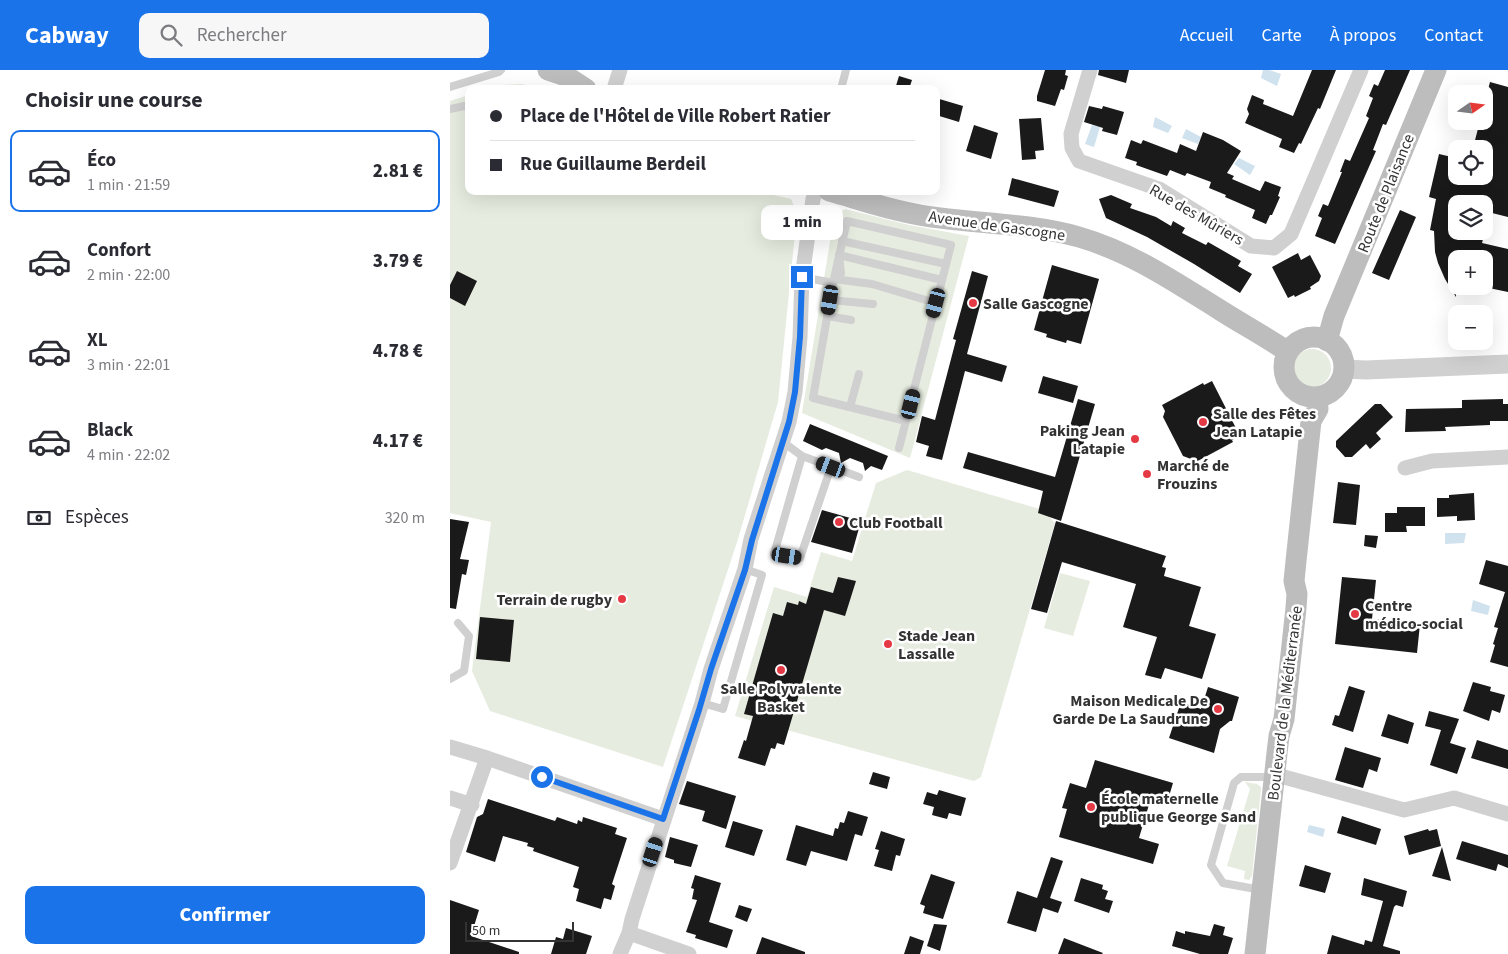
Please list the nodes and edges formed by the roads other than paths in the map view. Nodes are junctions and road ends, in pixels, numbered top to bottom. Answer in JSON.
{"nodes":[{"id":1,"x":501,"y":70,"type":"edge"},
{"id":2,"x":620,"y":70,"type":"edge"},
{"id":3,"x":846,"y":70,"type":"edge"},
{"id":4,"x":1090,"y":70,"type":"edge"},
{"id":5,"x":1361,"y":70,"type":"edge"},
{"id":6,"x":1436,"y":70,"type":"edge"},
{"id":7,"x":558,"y":72,"type":"edge"},
{"id":8,"x":579,"y":85,"type":"edge"},
{"id":9,"x":615,"y":85,"type":"edge"},
{"id":10,"x":842,"y":85,"type":"edge"},
{"id":11,"x":450,"y":87,"type":"edge"},
{"id":12,"x":465,"y":106,"type":"edge"},
{"id":13,"x":450,"y":109,"type":"edge"},
{"id":14,"x":814,"y":195,"type":"edge"},
{"id":15,"x":844,"y":195,"type":"edge"},
{"id":16,"x":842,"y":241,"type":"junction"},
{"id":17,"x":839,"y":255,"type":"junction"},
{"id":18,"x":946,"y":264,"type":"junction"},
{"id":19,"x":841,"y":273,"type":"dead end"},
{"id":20,"x":802,"y":277,"type":"junction"},
{"id":21,"x":942,"y":280,"type":"junction"},
{"id":22,"x":833,"y":281,"type":"junction"},
{"id":23,"x":830,"y":300,"type":"junction"},
{"id":24,"x":936,"y":303,"type":"junction"},
{"id":25,"x":873,"y":304,"type":"dead end"},
{"id":26,"x":827,"y":316,"type":"junction"},
{"id":27,"x":851,"y":320,"type":"dead end"},
{"id":28,"x":1319,"y":339,"type":"junction"},
{"id":29,"x":1288,"y":352,"type":"junction"},
{"id":30,"x":1508,"y":364,"type":"edge"},
{"id":31,"x":1344,"y":369,"type":"junction"},
{"id":32,"x":859,"y":374,"type":"dead end"},
{"id":33,"x":1310,"y":396,"type":"junction"},
{"id":34,"x":850,"y":407,"type":"junction"},
{"id":35,"x":906,"y":421,"type":"junction"},
{"id":36,"x":783,"y":442,"type":"junction"},
{"id":37,"x":899,"y":448,"type":"dead end"},
{"id":38,"x":802,"y":456,"type":"junction"},
{"id":39,"x":1508,"y":457,"type":"edge"},
{"id":40,"x":831,"y":467,"type":"junction"},
{"id":41,"x":1405,"y":468,"type":"dead end"},
{"id":42,"x":859,"y":477,"type":"dead end"},
{"id":43,"x":745,"y":570,"type":"junction"},
{"id":44,"x":458,"y":623,"type":"dead end"},
{"id":45,"x":450,"y":679,"type":"edge"},
{"id":46,"x":702,"y":702,"type":"junction"},
{"id":47,"x":450,"y":747,"type":"edge"},
{"id":48,"x":487,"y":758,"type":"junction"},
{"id":49,"x":1274,"y":777,"type":"junction"},
{"id":50,"x":450,"y":798,"type":"edge"},
{"id":51,"x":472,"y":805,"type":"junction"},
{"id":52,"x":1508,"y":814,"type":"edge"},
{"id":53,"x":663,"y":819,"type":"junction"},
{"id":54,"x":450,"y":863,"type":"edge"},
{"id":55,"x":1262,"y":890,"type":"junction"},
{"id":56,"x":629,"y":933,"type":"junction"},
{"id":57,"x":620,"y":954,"type":"edge"},
{"id":58,"x":689,"y":954,"type":"edge"},
{"id":59,"x":1255,"y":954,"type":"edge"}],
"edges":[{"from":1,"to":11,"type":"lane"},
{"from":2,"to":9,"type":"street"},
{"from":3,"to":10,"type":"lane"},
{"from":4,"to":5,"type":"street","name":"Rue des Mûriers"},
{"from":6,"to":28,"type":"main road","name":"Route de Plaisance"},
{"from":7,"to":8,"type":"main road"},
{"from":12,"to":13,"type":"lane"},
{"from":14,"to":20,"type":"street"},
{"from":15,"to":29,"type":"main road","name":"Avenue de Gascogne"},
{"from":16,"to":17,"type":"lane"},
{"from":16,"to":18,"type":"lane"},
{"from":16,"to":18,"type":"lane"},
{"from":17,"to":19,"type":"lane"},
{"from":17,"to":21,"type":"lane"},
{"from":17,"to":22,"type":"lane"},
{"from":18,"to":21,"type":"lane"},
{"from":20,"to":22,"type":"lane"},
{"from":20,"to":36,"type":"street"},
{"from":21,"to":24,"type":"lane"},
{"from":22,"to":23,"type":"lane"},
{"from":22,"to":24,"type":"lane"},
{"from":23,"to":25,"type":"lane"},
{"from":23,"to":26,"type":"lane"},
{"from":24,"to":35,"type":"lane"},
{"from":26,"to":27,"type":"lane"},
{"from":26,"to":34,"type":"lane"},
{"from":28,"to":29,"type":"main road"},
{"from":28,"to":31,"type":"main road"},
{"from":29,"to":33,"type":"main road"},
{"from":30,"to":31,"type":"street"},
{"from":31,"to":33,"type":"main road"},
{"from":32,"to":34,"type":"lane"},
{"from":33,"to":49,"type":"main road","name":"Boulevard de la Méditerranée"},
{"from":34,"to":35,"type":"lane"},
{"from":35,"to":37,"type":"lane"},
{"from":36,"to":38,"type":"lane"},
{"from":36,"to":43,"type":"street"},
{"from":38,"to":40,"type":"lane"},
{"from":38,"to":40,"type":"lane"},
{"from":39,"to":41,"type":"street"},
{"from":40,"to":42,"type":"lane"},
{"from":43,"to":46,"type":"street"},
{"from":43,"to":46,"type":"lane"},
{"from":44,"to":45,"type":"lane"},
{"from":46,"to":53,"type":"street"},
{"from":47,"to":48,"type":"street"},
{"from":48,"to":51,"type":"street"},
{"from":48,"to":53,"type":"street"},
{"from":49,"to":52,"type":"street"},
{"from":49,"to":55,"type":"main road","name":"Boulevard de la Méditerranée"},
{"from":49,"to":55,"type":"lane"},
{"from":50,"to":51,"type":"street"},
{"from":51,"to":54,"type":"street"},
{"from":53,"to":56,"type":"street"},
{"from":55,"to":59,"type":"main road","name":"Boulevard de la Méditerranée"},
{"from":56,"to":57,"type":"street"},
{"from":56,"to":58,"type":"street"}]}
